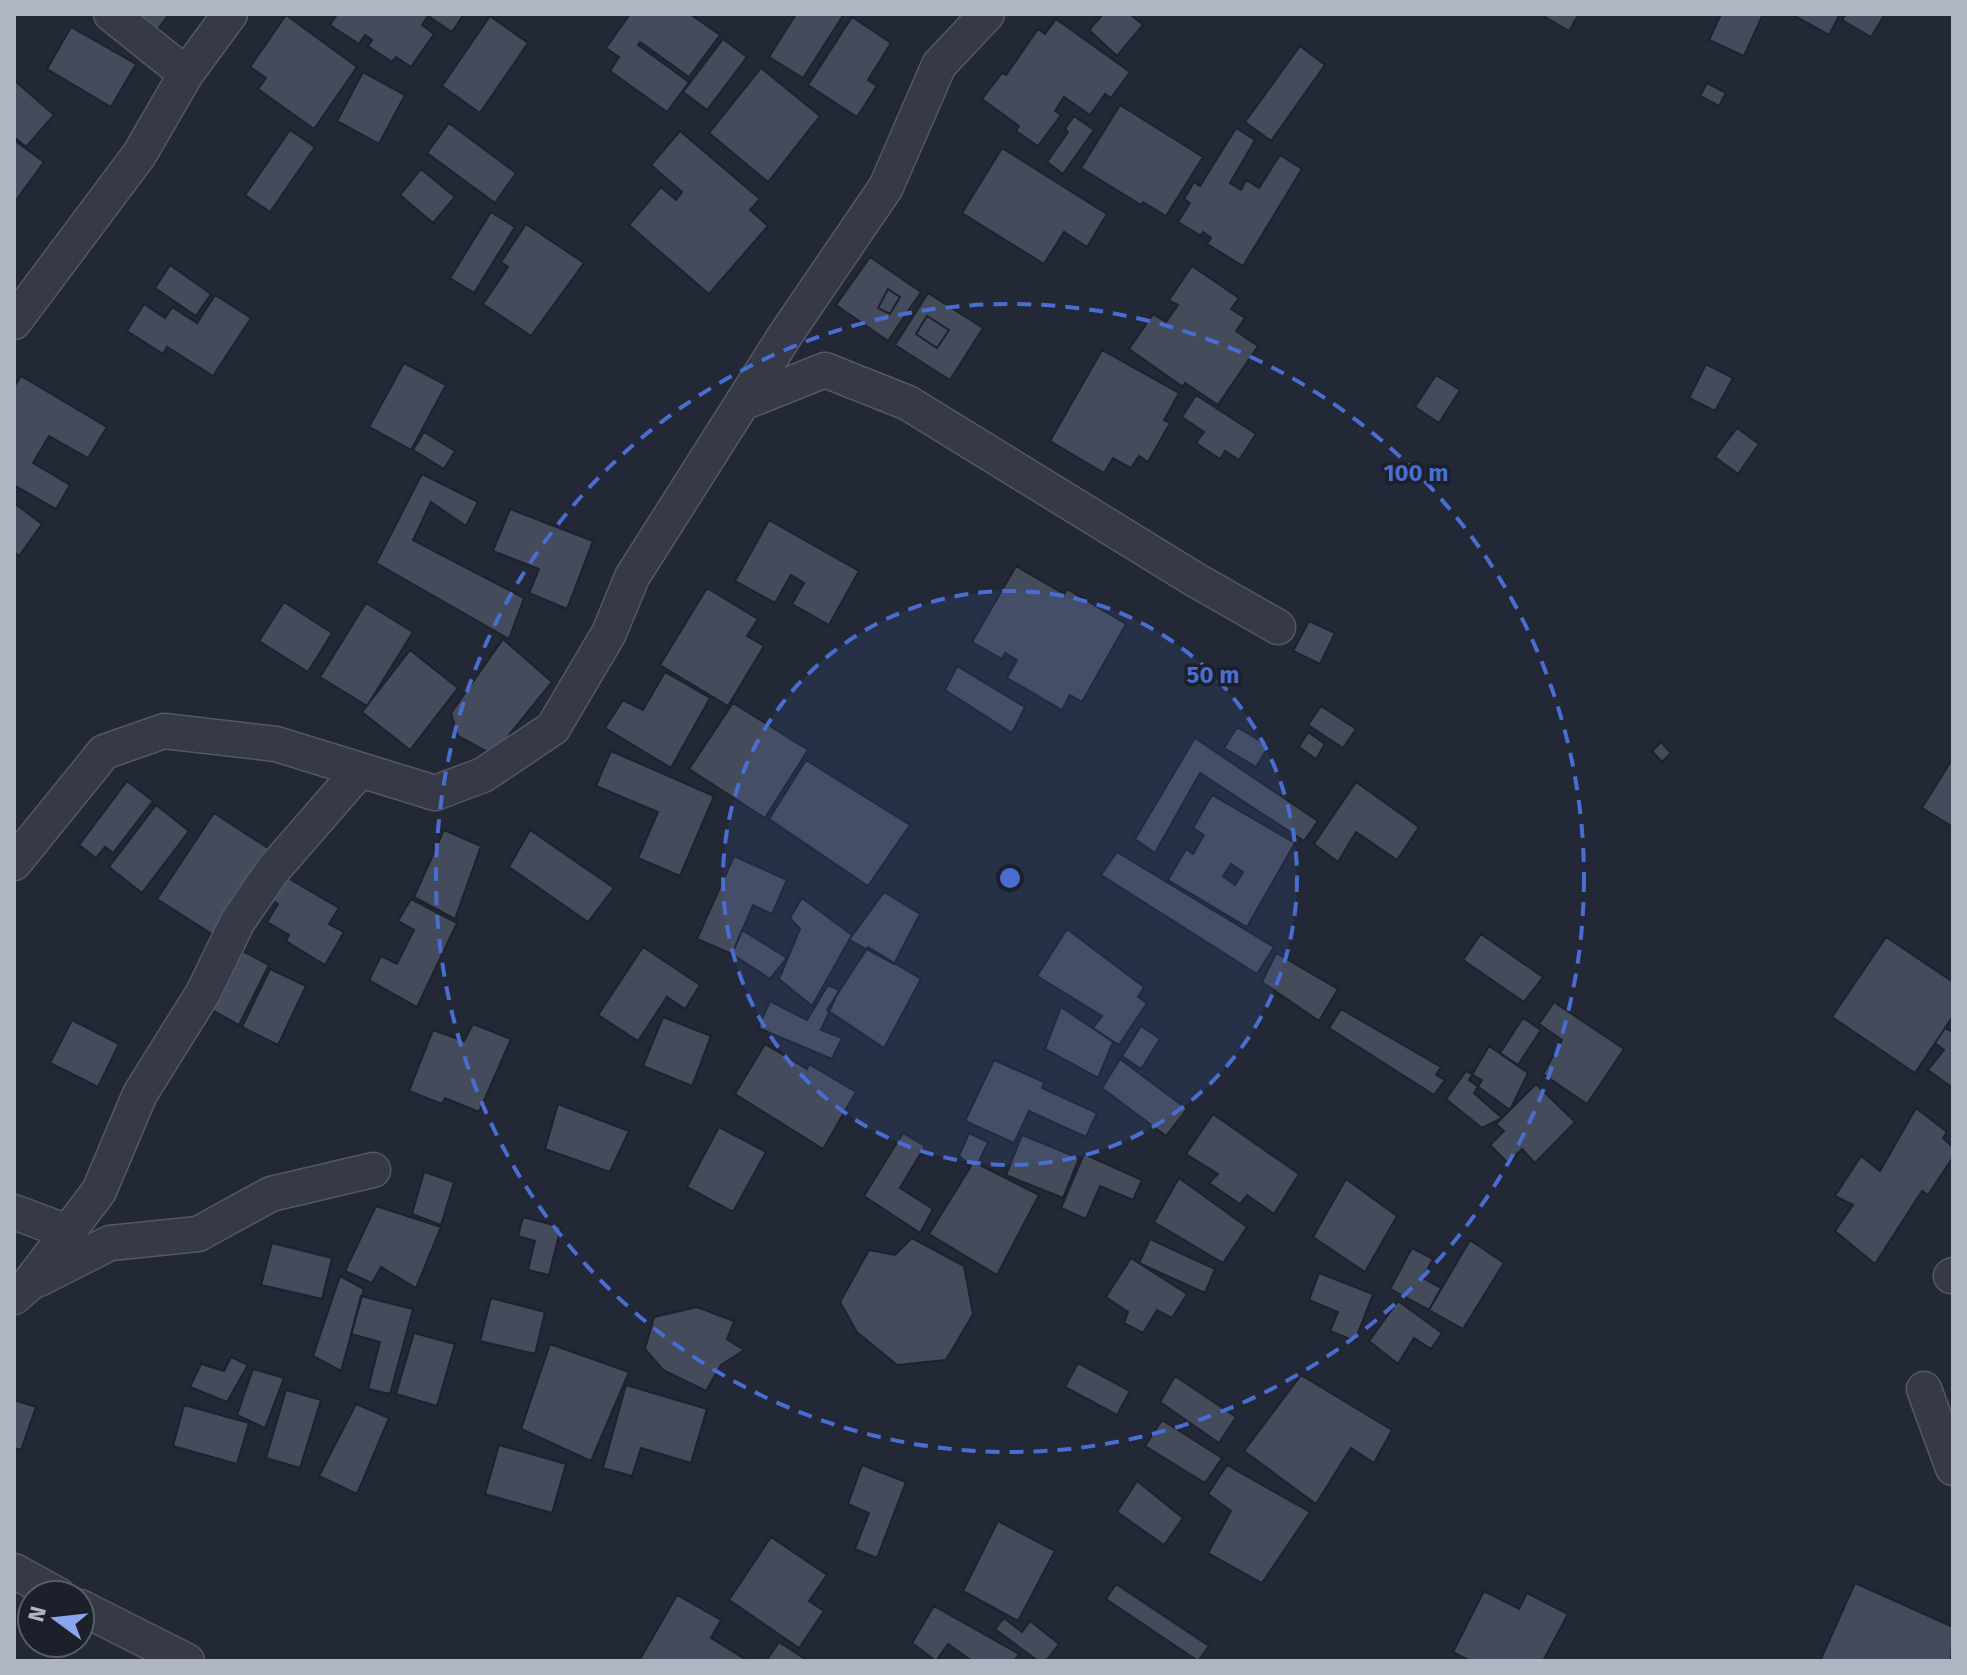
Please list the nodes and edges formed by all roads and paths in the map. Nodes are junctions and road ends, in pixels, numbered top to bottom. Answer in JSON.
{"nodes":[{"id":1,"x":111,"y":14,"type":"edge"},
{"id":2,"x":230,"y":14,"type":"edge"},
{"id":3,"x":987,"y":14,"type":"edge"},
{"id":4,"x":186,"y":74,"type":"junction"},
{"id":5,"x":28,"y":284,"type":"edge"},
{"id":6,"x":14,"y":322,"type":"edge"},
{"id":7,"x":745,"y":402,"type":"junction"},
{"id":8,"x":1278,"y":627,"type":"dead end"},
{"id":9,"x":359,"y":771,"type":"junction"},
{"id":10,"x":14,"y":863,"type":"edge"},
{"id":11,"x":373,"y":1170,"type":"dead end"},
{"id":12,"x":14,"y":1212,"type":"edge"},
{"id":13,"x":70,"y":1233,"type":"junction"},
{"id":14,"x":21,"y":1291,"type":"edge"},
{"id":15,"x":1924,"y":1389,"type":"dead end"},
{"id":16,"x":1953,"y":1468,"type":"edge"},
{"id":17,"x":96,"y":1615,"type":"edge"},
{"id":18,"x":187,"y":1661,"type":"edge"}],
"edges":[{"from":1,"to":4,"type":"street"},
{"from":2,"to":4,"type":"street"},
{"from":3,"to":7,"type":"street"},
{"from":4,"to":5,"type":"street"},
{"from":5,"to":6,"type":"street"},
{"from":7,"to":8,"type":"street"},
{"from":7,"to":9,"type":"street"},
{"from":9,"to":10,"type":"street"},
{"from":9,"to":13,"type":"street"},
{"from":11,"to":14,"type":"street"},
{"from":12,"to":13,"type":"street"},
{"from":13,"to":14,"type":"street"},
{"from":15,"to":16,"type":"street"},
{"from":17,"to":18,"type":"street"}]}
